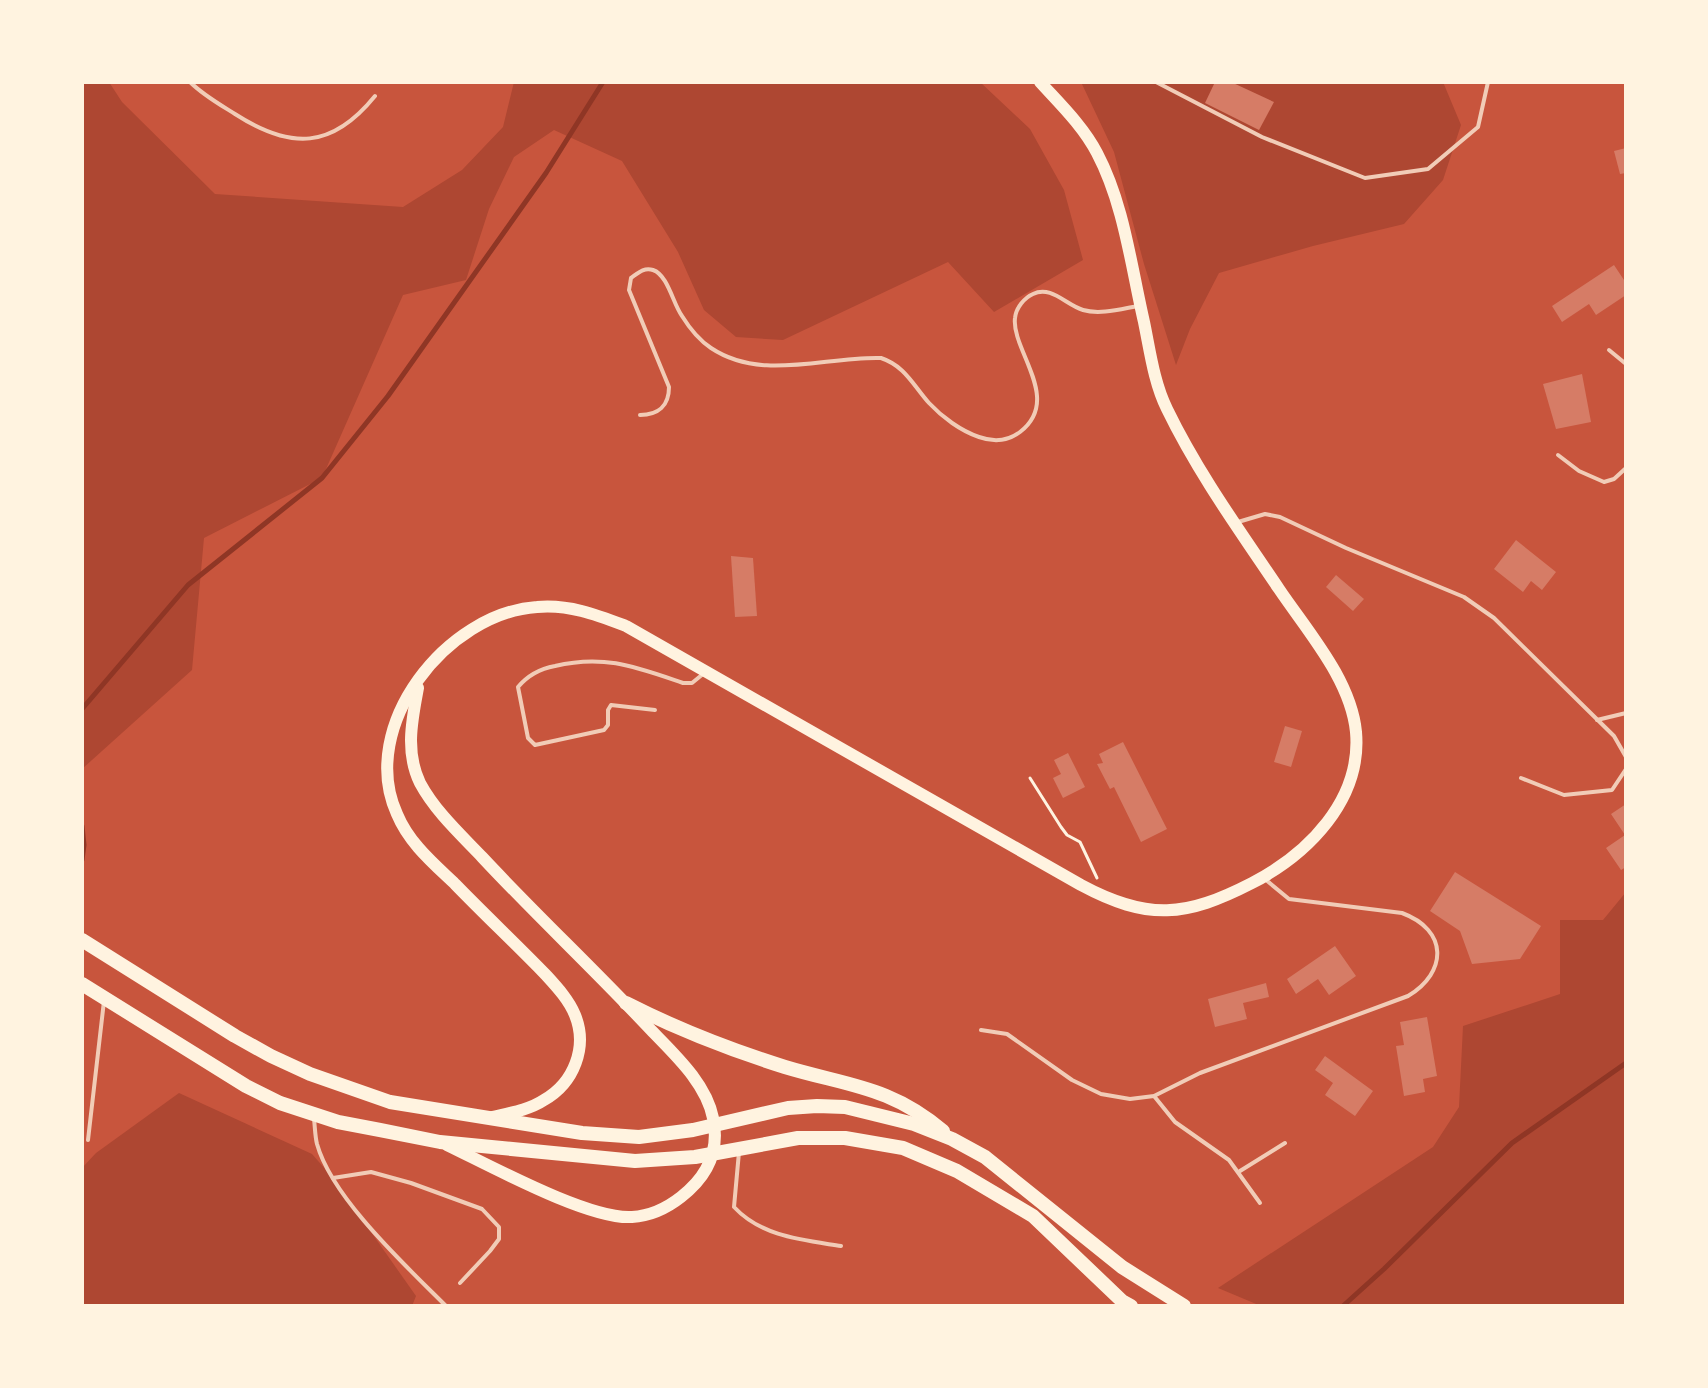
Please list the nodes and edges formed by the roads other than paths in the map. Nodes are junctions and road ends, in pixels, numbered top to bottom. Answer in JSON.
{"nodes":[{"id":1,"x":190,"y":82,"type":"edge"},
{"id":2,"x":1040,"y":82,"type":"edge"},
{"id":3,"x":1156,"y":82,"type":"edge"},
{"id":4,"x":1488,"y":82,"type":"edge"},
{"id":5,"x":375,"y":96,"type":"dead end"},
{"id":6,"x":1140,"y":306,"type":"junction"},
{"id":7,"x":1609,"y":350,"type":"dead end"},
{"id":8,"x":1626,"y":364,"type":"edge"},
{"id":9,"x":640,"y":415,"type":"dead end"},
{"id":10,"x":1558,"y":455,"type":"dead end"},
{"id":11,"x":1626,"y":468,"type":"edge"},
{"id":12,"x":1234,"y":523,"type":"junction"},
{"id":13,"x":704,"y":672,"type":"junction"},
{"id":14,"x":421,"y":677,"type":"junction"},
{"id":15,"x":655,"y":710,"type":"dead end"},
{"id":16,"x":1626,"y":713,"type":"edge"},
{"id":17,"x":1595,"y":720,"type":"junction"},
{"id":18,"x":1626,"y":757,"type":"edge"},
{"id":19,"x":1626,"y":769,"type":"edge"},
{"id":20,"x":1521,"y":778,"type":"dead end"},
{"id":21,"x":1264,"y":877,"type":"junction"},
{"id":22,"x":82,"y":940,"type":"edge"},
{"id":23,"x":82,"y":984,"type":"edge"},
{"id":24,"x":104,"y":999,"type":"junction"},
{"id":25,"x":626,"y":1003,"type":"junction"},
{"id":26,"x":981,"y":1030,"type":"dead end"},
{"id":27,"x":1154,"y":1096,"type":"junction"},
{"id":28,"x":313,"y":1114,"type":"junction"},
{"id":29,"x":488,"y":1118,"type":"junction"},
{"id":30,"x":952,"y":1139,"type":"junction"},
{"id":31,"x":88,"y":1140,"type":"dead end"},
{"id":32,"x":440,"y":1142,"type":"junction"},
{"id":33,"x":1285,"y":1143,"type":"dead end"},
{"id":34,"x":736,"y":1150,"type":"junction"},
{"id":35,"x":1239,"y":1172,"type":"junction"},
{"id":36,"x":333,"y":1178,"type":"junction"},
{"id":37,"x":1260,"y":1203,"type":"dead end"},
{"id":38,"x":841,"y":1246,"type":"dead end"},
{"id":39,"x":460,"y":1283,"type":"dead end"},
{"id":40,"x":446,"y":1306,"type":"edge"},
{"id":41,"x":1131,"y":1306,"type":"edge"},
{"id":42,"x":1184,"y":1306,"type":"edge"}],
"edges":[{"from":1,"to":5,"type":"lane"},
{"from":2,"to":6,"type":"main road"},
{"from":3,"to":4,"type":"lane"},
{"from":6,"to":9,"type":"lane"},
{"from":6,"to":12,"type":"main road"},
{"from":7,"to":8,"type":"lane"},
{"from":10,"to":11,"type":"lane"},
{"from":12,"to":17,"type":"lane"},
{"from":12,"to":21,"type":"main road"},
{"from":13,"to":14,"type":"main road"},
{"from":13,"to":15,"type":"lane"},
{"from":13,"to":21,"type":"main road"},
{"from":14,"to":25,"type":"main road"},
{"from":14,"to":29,"type":"main road"},
{"from":16,"to":17,"type":"lane"},
{"from":17,"to":18,"type":"lane"},
{"from":19,"to":20,"type":"lane"},
{"from":21,"to":27,"type":"lane"},
{"from":22,"to":29,"type":"main road"},
{"from":23,"to":24,"type":"main road"},
{"from":24,"to":28,"type":"main road"},
{"from":24,"to":31,"type":"lane"},
{"from":25,"to":30,"type":"main road"},
{"from":25,"to":32,"type":"main road"},
{"from":26,"to":27,"type":"lane"},
{"from":27,"to":35,"type":"lane"},
{"from":28,"to":32,"type":"main road"},
{"from":28,"to":36,"type":"lane"},
{"from":29,"to":30,"type":"main road"},
{"from":30,"to":42,"type":"main road"},
{"from":32,"to":34,"type":"main road"},
{"from":33,"to":35,"type":"lane"},
{"from":34,"to":38,"type":"lane"},
{"from":34,"to":41,"type":"main road"},
{"from":35,"to":37,"type":"lane"},
{"from":36,"to":39,"type":"lane"},
{"from":36,"to":40,"type":"lane"}]}
